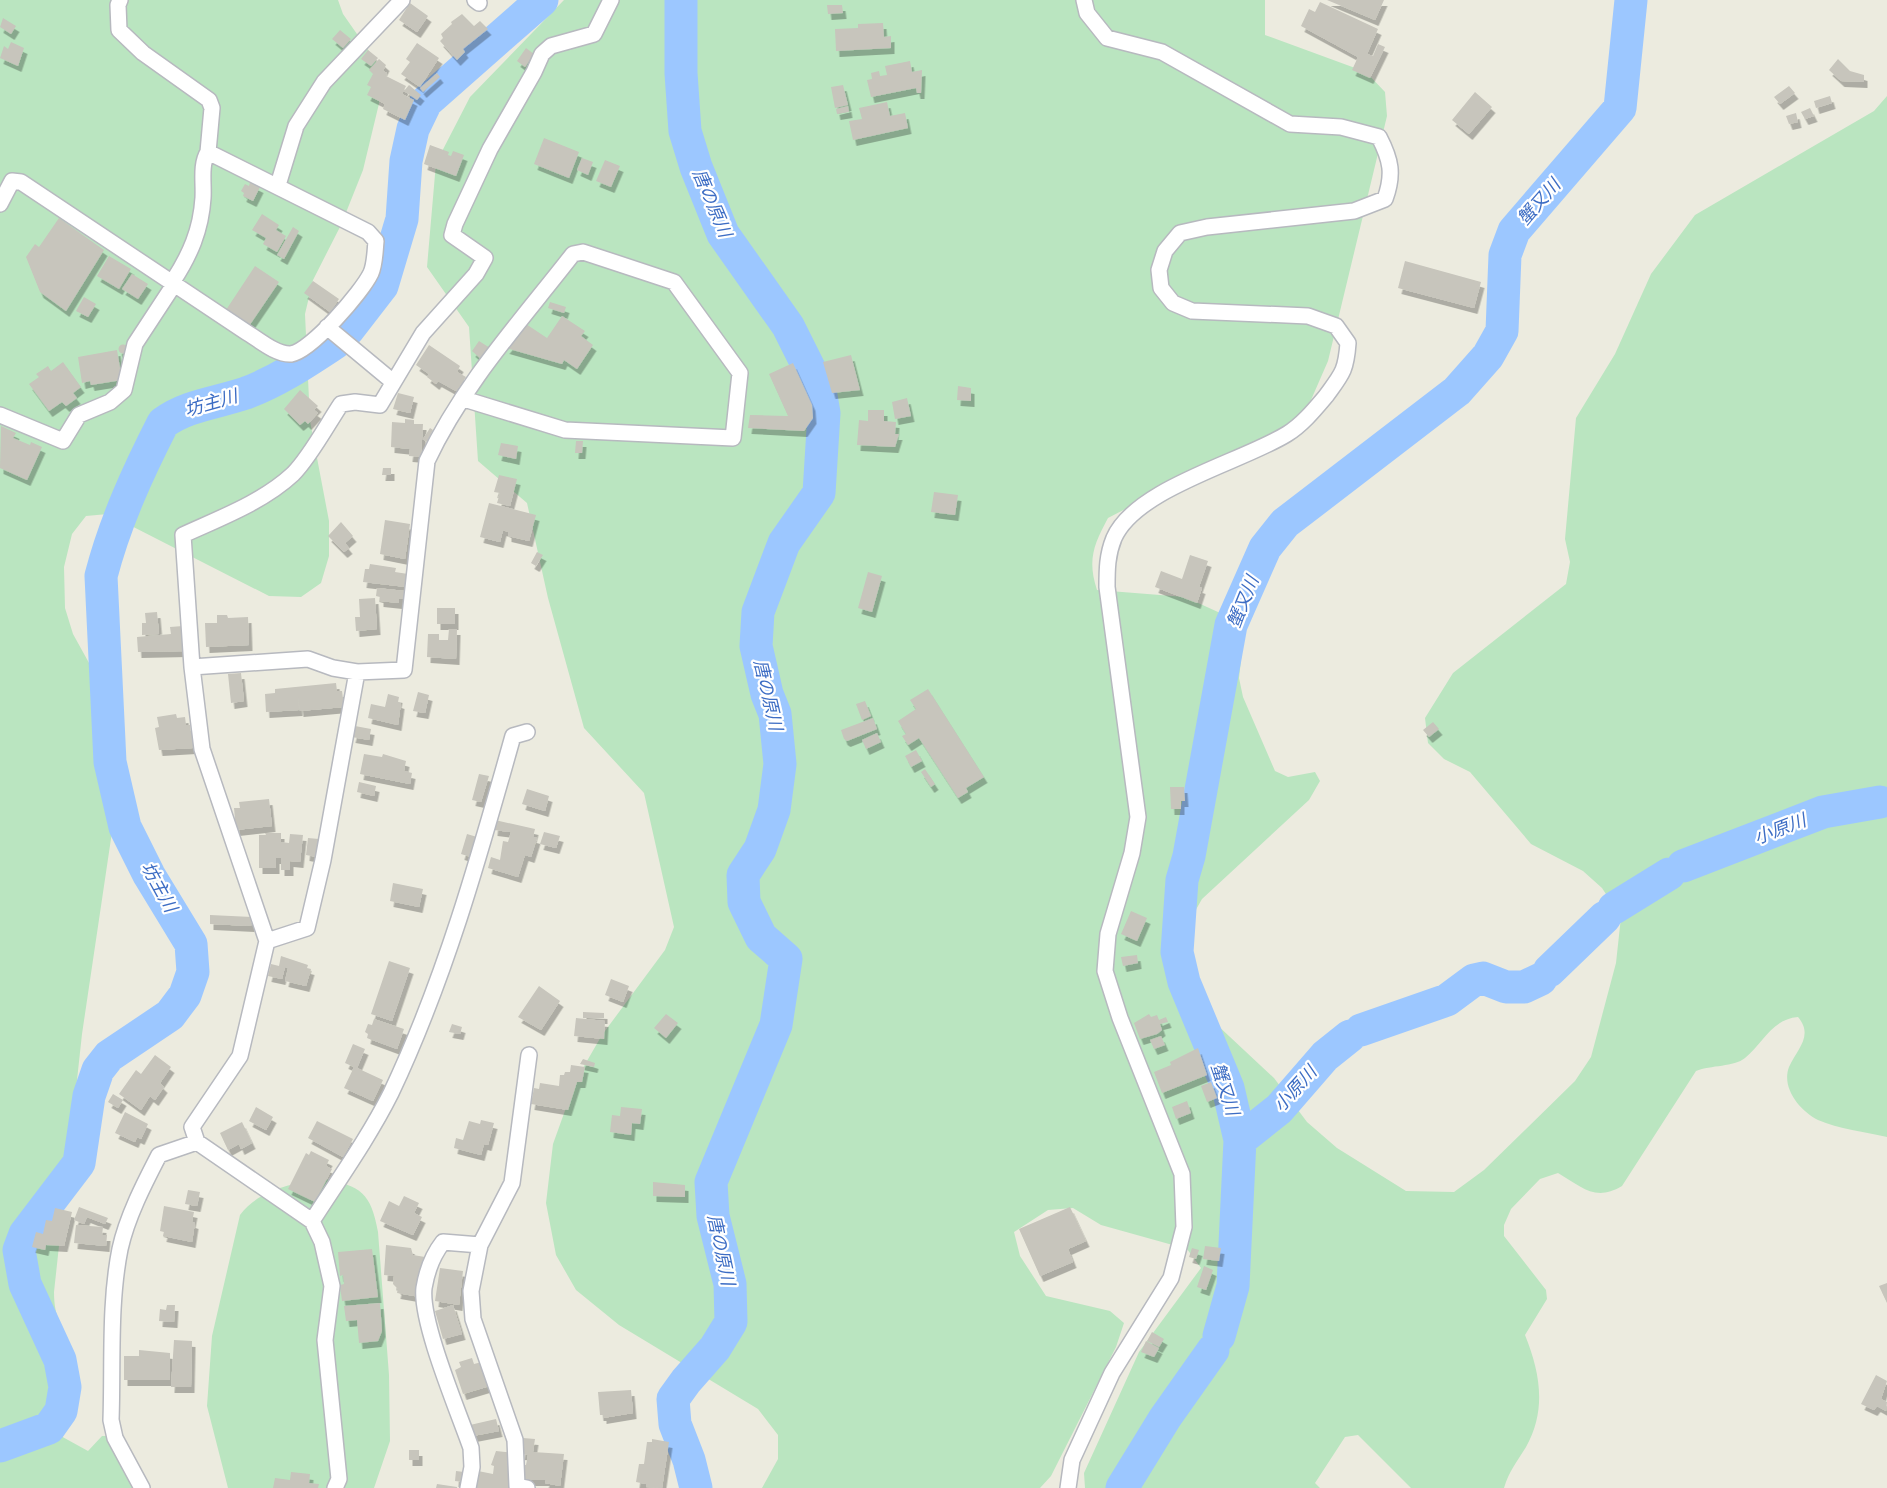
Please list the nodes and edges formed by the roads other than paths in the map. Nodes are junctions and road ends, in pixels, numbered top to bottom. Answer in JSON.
{"nodes":[{"id":1,"x":120,"y":0,"type":"edge"},
{"id":2,"x":402,"y":0,"type":"edge"},
{"id":3,"x":611,"y":0,"type":"edge"},
{"id":4,"x":1084,"y":0,"type":"edge"},
{"id":5,"x":208,"y":152,"type":"junction"},
{"id":6,"x":278,"y":185,"type":"junction"},
{"id":7,"x":0,"y":204,"type":"edge"},
{"id":8,"x":174,"y":282,"type":"junction"},
{"id":9,"x":327,"y":327,"type":"junction"},
{"id":10,"x":392,"y":381,"type":"junction"},
{"id":11,"x":464,"y":399,"type":"junction"},
{"id":12,"x":0,"y":415,"type":"edge"},
{"id":13,"x":192,"y":667,"type":"junction"},
{"id":14,"x":357,"y":672,"type":"junction"},
{"id":15,"x":527,"y":732,"type":"dead end"},
{"id":16,"x":267,"y":941,"type":"junction"},
{"id":17,"x":529,"y":1054,"type":"dead end"},
{"id":18,"x":196,"y":1142,"type":"junction"},
{"id":19,"x":312,"y":1221,"type":"junction"},
{"id":20,"x":480,"y":1245,"type":"junction"},
{"id":21,"x":142,"y":1488,"type":"edge"},
{"id":22,"x":335,"y":1488,"type":"edge"},
{"id":23,"x":468,"y":1488,"type":"edge"},
{"id":24,"x":527,"y":1488,"type":"edge"},
{"id":25,"x":1068,"y":1488,"type":"edge"}],
"edges":[{"from":1,"to":5,"type":"street"},
{"from":2,"to":6,"type":"street"},
{"from":3,"to":10,"type":"street"},
{"from":4,"to":25,"type":"street"},
{"from":5,"to":6,"type":"street"},
{"from":5,"to":8,"type":"street"},
{"from":6,"to":9,"type":"street"},
{"from":7,"to":8,"type":"street"},
{"from":8,"to":9,"type":"street"},
{"from":8,"to":12,"type":"street"},
{"from":9,"to":10,"type":"street"},
{"from":10,"to":13,"type":"street"},
{"from":11,"to":11,"type":"street"},
{"from":11,"to":14,"type":"street"},
{"from":13,"to":14,"type":"street"},
{"from":13,"to":16,"type":"street"},
{"from":14,"to":16,"type":"street"},
{"from":15,"to":19,"type":"street"},
{"from":16,"to":18,"type":"street"},
{"from":17,"to":20,"type":"street"},
{"from":18,"to":19,"type":"street"},
{"from":18,"to":21,"type":"street"},
{"from":19,"to":22,"type":"street"},
{"from":20,"to":23,"type":"street"},
{"from":20,"to":24,"type":"street"}]}
